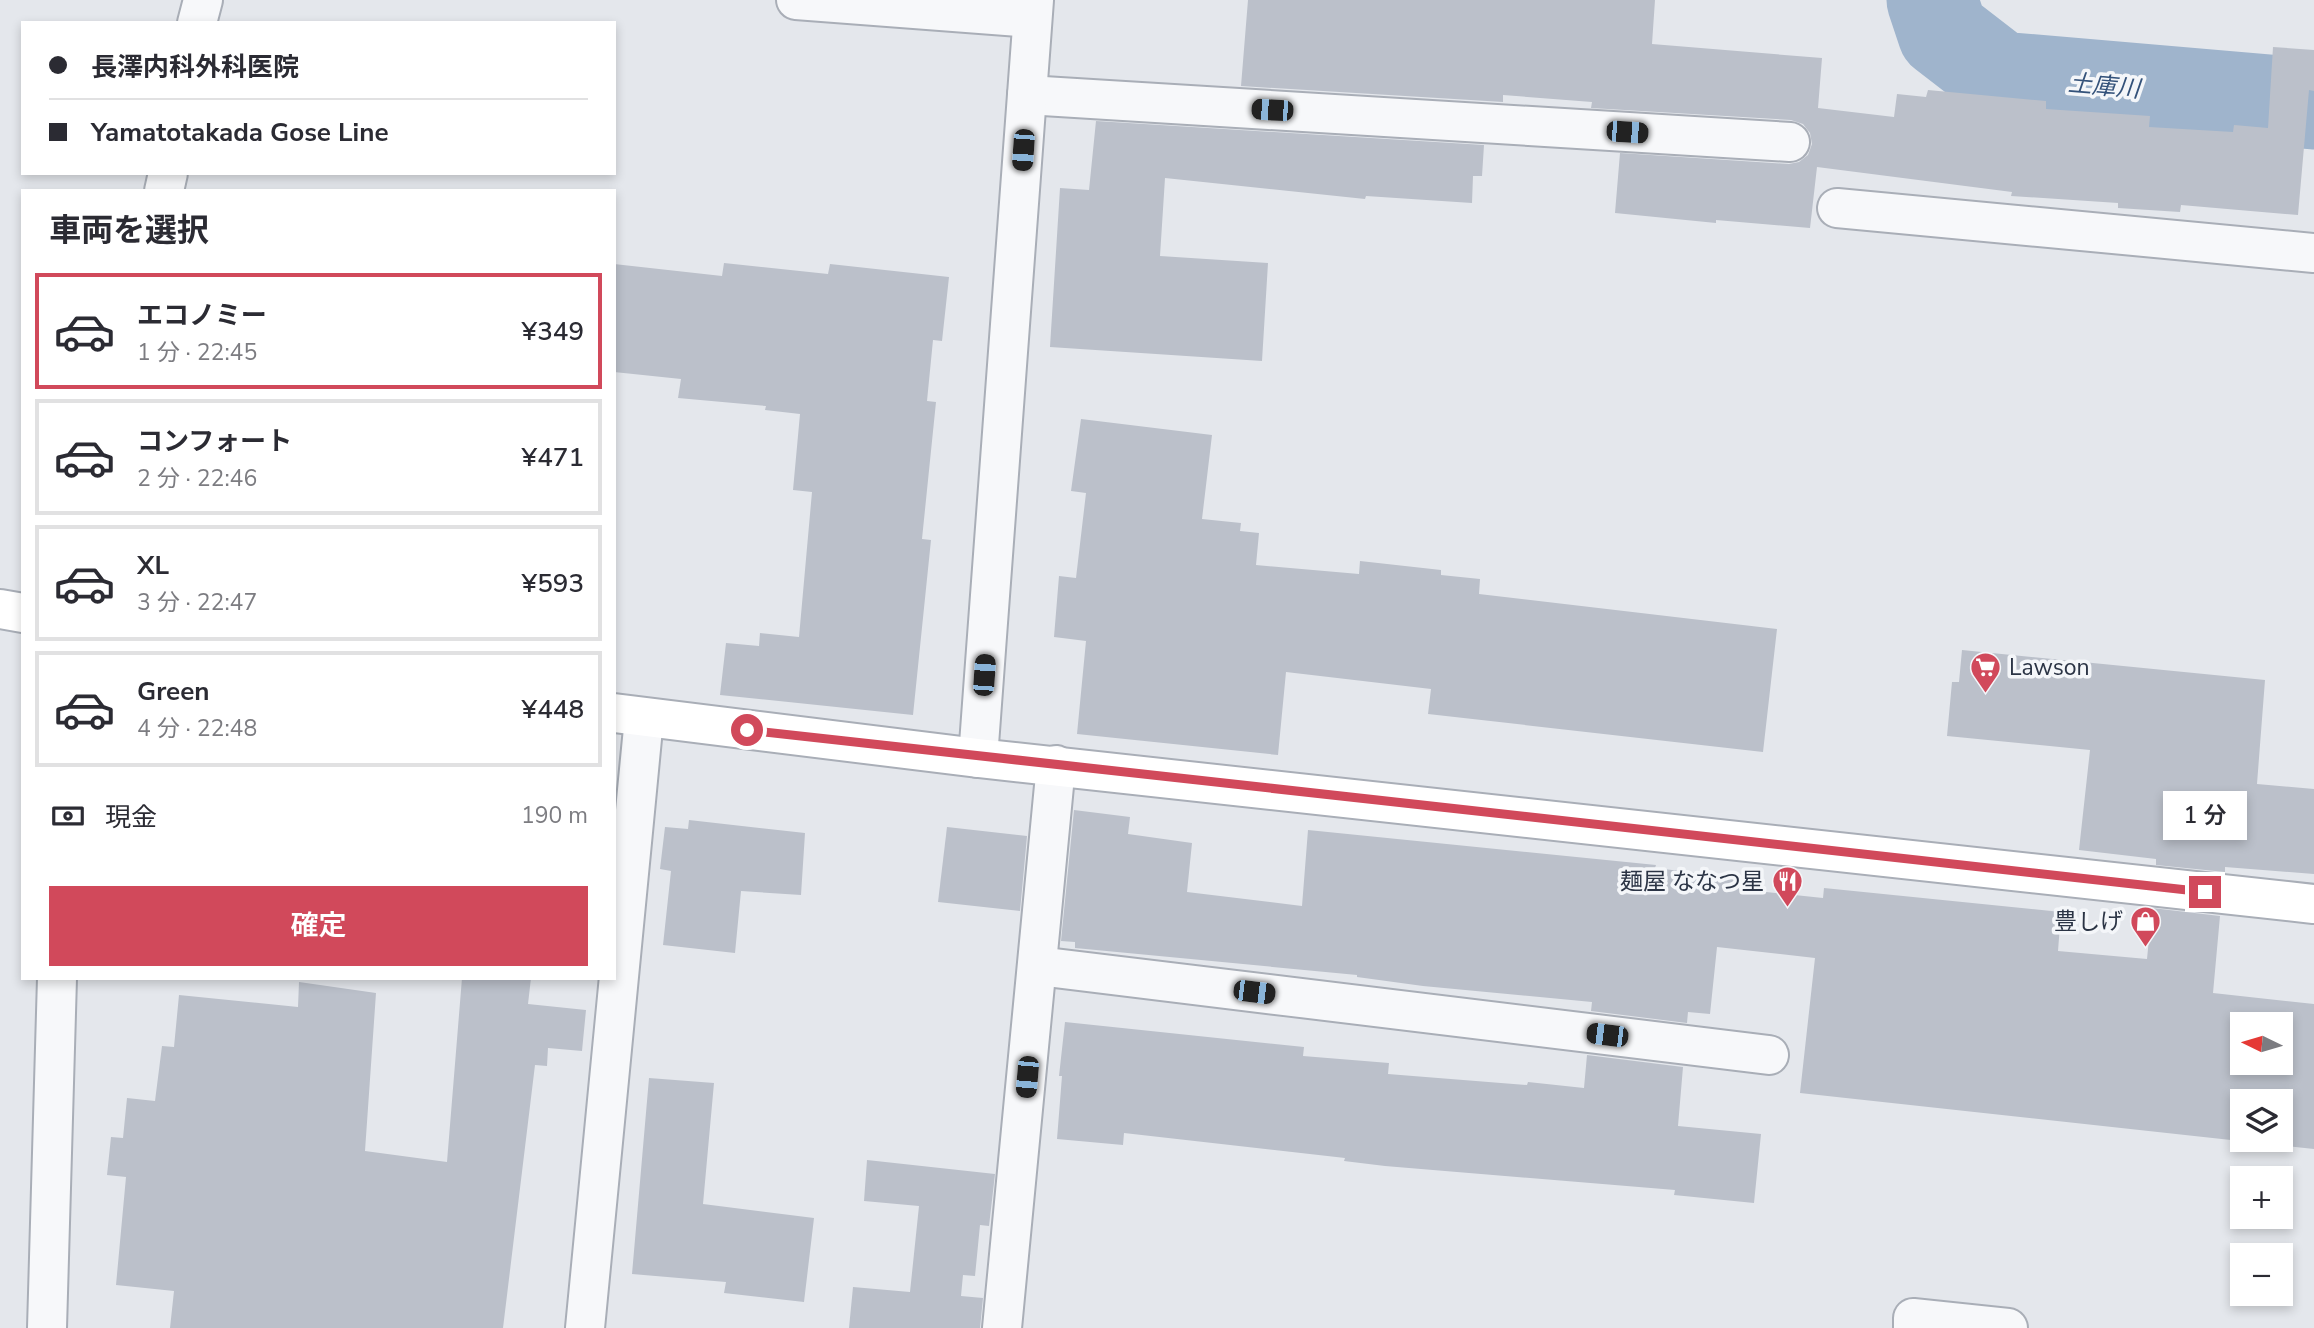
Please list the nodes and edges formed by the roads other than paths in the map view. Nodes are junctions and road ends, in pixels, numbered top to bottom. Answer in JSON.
{"nodes":[{"id":1,"x":204,"y":0,"type":"edge"},
{"id":2,"x":796,"y":0,"type":"edge"},
{"id":3,"x":1033,"y":9,"type":"edge"},
{"id":4,"x":198,"y":21,"type":"edge"},
{"id":5,"x":1027,"y":95,"type":"junction"},
{"id":6,"x":1790,"y":142,"type":"dead end"},
{"id":7,"x":1837,"y":208,"type":"dead end"},
{"id":8,"x":2314,"y":253,"type":"edge"},
{"id":9,"x":0,"y":608,"type":"edge"},
{"id":10,"x":21,"y":613,"type":"edge"},
{"id":11,"x":629,"y":715,"type":"edge"},
{"id":12,"x":978,"y":758,"type":"junction"},
{"id":13,"x":1056,"y":765,"type":"junction"},
{"id":14,"x":616,"y":896,"type":"edge"},
{"id":15,"x":2314,"y":904,"type":"edge"},
{"id":16,"x":1038,"y":966,"type":"junction"},
{"id":17,"x":57,"y":980,"type":"edge"},
{"id":18,"x":610,"y":980,"type":"edge"},
{"id":19,"x":1769,"y":1055,"type":"dead end"},
{"id":20,"x":47,"y":1328,"type":"edge"},
{"id":21,"x":585,"y":1328,"type":"edge"},
{"id":22,"x":1002,"y":1328,"type":"edge"},
{"id":23,"x":1913,"y":1328,"type":"edge"},
{"id":24,"x":2008,"y":1328,"type":"edge"}],
"edges":[{"from":1,"to":4,"type":"street"},
{"from":2,"to":3,"type":"street"},
{"from":3,"to":5,"type":"street"},
{"from":5,"to":6,"type":"street"},
{"from":5,"to":12,"type":"street"},
{"from":7,"to":8,"type":"street"},
{"from":9,"to":10,"type":"main road"},
{"from":11,"to":12,"type":"main road"},
{"from":11,"to":14,"type":"street"},
{"from":12,"to":13,"type":"main road"},
{"from":13,"to":15,"type":"main road"},
{"from":13,"to":16,"type":"street"},
{"from":16,"to":19,"type":"street"},
{"from":16,"to":22,"type":"street"},
{"from":17,"to":20,"type":"street"},
{"from":18,"to":21,"type":"street"},
{"from":23,"to":24,"type":"street"}]}
